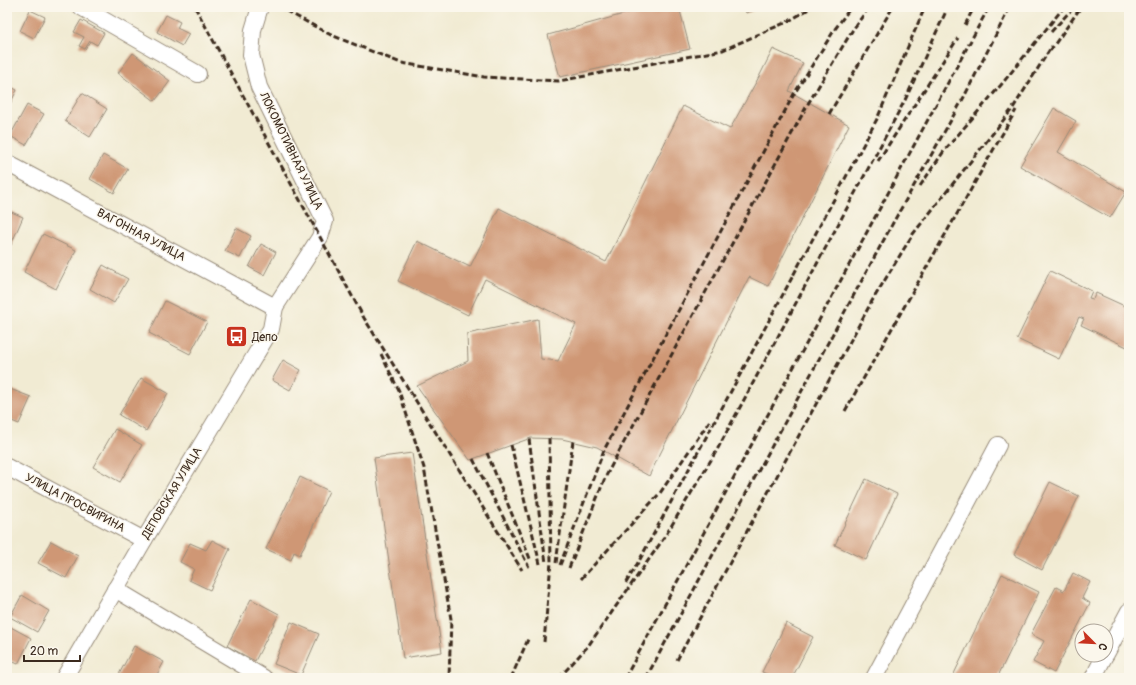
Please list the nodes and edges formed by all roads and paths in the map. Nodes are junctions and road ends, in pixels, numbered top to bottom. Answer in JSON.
{"nodes":[{"id":1,"x":81,"y":7,"type":"edge"},
{"id":2,"x":260,"y":7,"type":"edge"},
{"id":3,"x":198,"y":74,"type":"dead end"},
{"id":4,"x":7,"y":164,"type":"edge"},
{"id":5,"x":275,"y":307,"type":"junction"},
{"id":6,"x":998,"y":445,"type":"dead end"},
{"id":7,"x":7,"y":467,"type":"edge"},
{"id":8,"x":144,"y":540,"type":"junction"},
{"id":9,"x":115,"y":589,"type":"junction"},
{"id":10,"x":1129,"y":611,"type":"edge"},
{"id":11,"x":1114,"y":639,"type":"edge"},
{"id":12,"x":1101,"y":663,"type":"edge"},
{"id":13,"x":64,"y":678,"type":"edge"},
{"id":14,"x":264,"y":678,"type":"edge"},
{"id":15,"x":874,"y":678,"type":"edge"},
{"id":16,"x":1093,"y":678,"type":"edge"}],
"edges":[{"from":1,"to":3,"type":"street"},
{"from":2,"to":5,"type":"street","name":"ЛОКОМОТИВНАЯ УЛИЦА"},
{"from":4,"to":5,"type":"street","name":"ВАГОННАЯ УЛИЦА"},
{"from":5,"to":8,"type":"street","name":"ДЕПОВСКАЯ УЛИЦА"},
{"from":6,"to":15,"type":"street"},
{"from":7,"to":8,"type":"street","name":"УЛИЦА ПРОСВИРИНА"},
{"from":8,"to":9,"type":"street","name":"ДЕПОВСКАЯ УЛИЦА"},
{"from":9,"to":13,"type":"street","name":"ДЕПОВСКАЯ УЛИЦА"},
{"from":9,"to":14,"type":"street"},
{"from":10,"to":11,"type":"street"},
{"from":12,"to":16,"type":"street"}]}
